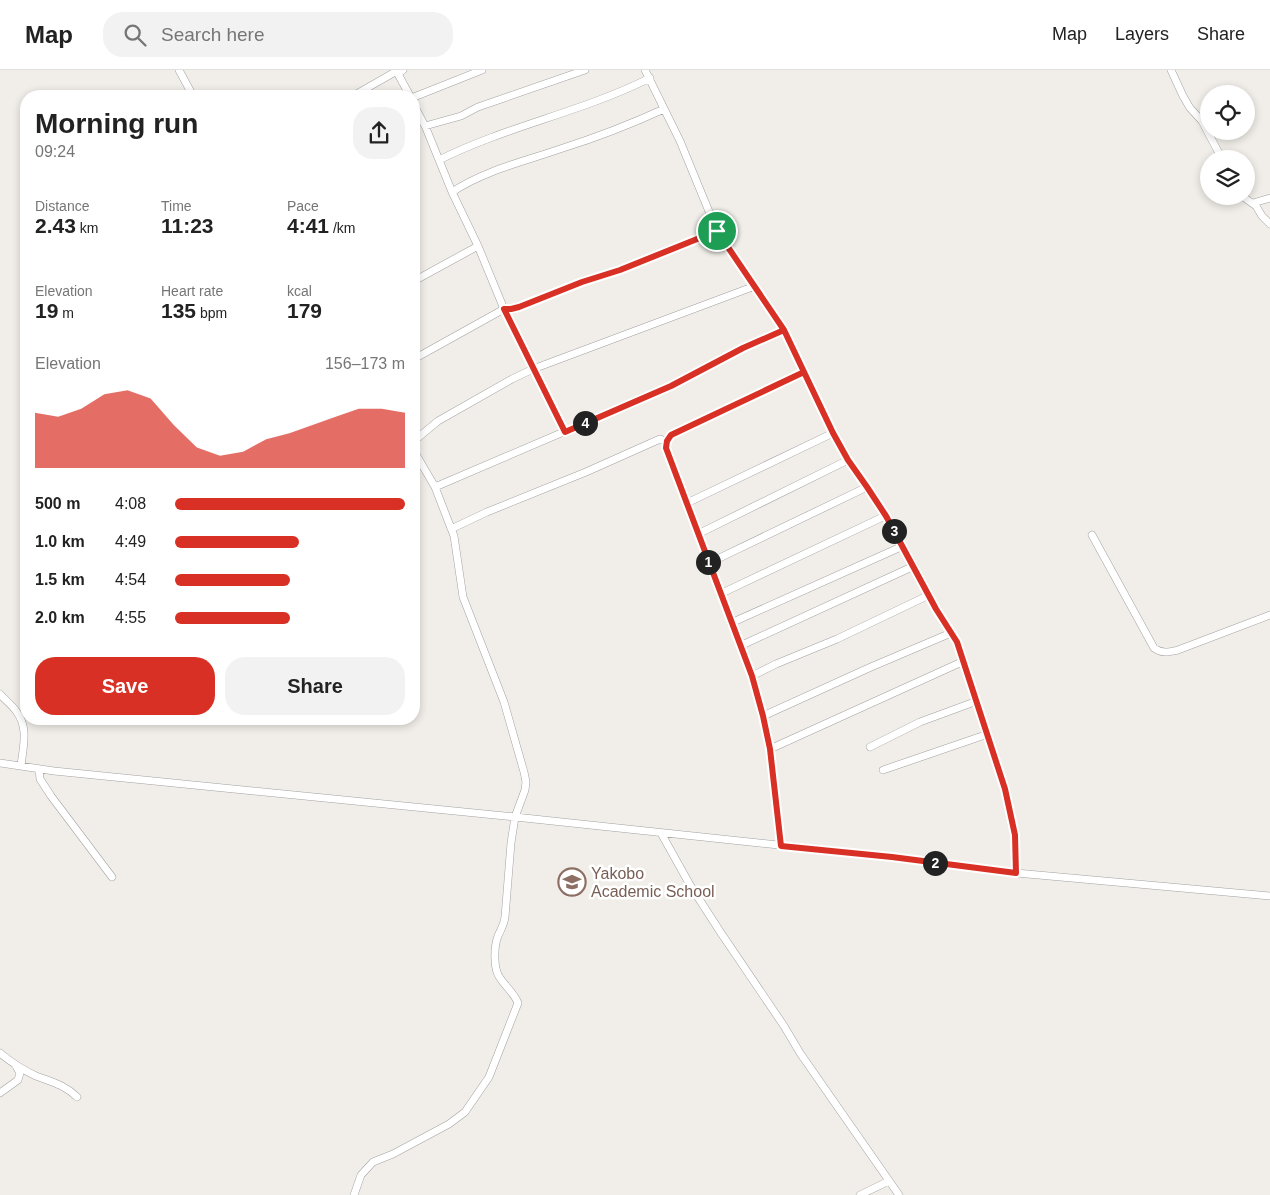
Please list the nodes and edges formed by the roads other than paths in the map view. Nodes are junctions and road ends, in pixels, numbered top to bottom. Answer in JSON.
{"nodes":[{"id":1,"x":179,"y":70,"type":"edge"},
{"id":2,"x":482,"y":70,"type":"edge"},
{"id":3,"x":585,"y":70,"type":"edge"},
{"id":4,"x":645,"y":70,"type":"edge"},
{"id":5,"x":1171,"y":70,"type":"edge"},
{"id":6,"x":401,"y":72,"type":"edge"},
{"id":7,"x":650,"y":78,"type":"junction"},
{"id":8,"x":190,"y":90,"type":"edge"},
{"id":9,"x":363,"y":90,"type":"edge"},
{"id":10,"x":408,"y":90,"type":"edge"},
{"id":11,"x":420,"y":95,"type":"edge"},
{"id":12,"x":664,"y":109,"type":"junction"},
{"id":13,"x":420,"y":118,"type":"edge"},
{"id":14,"x":424,"y":126,"type":"junction"},
{"id":15,"x":1217,"y":150,"type":"edge"},
{"id":16,"x":439,"y":160,"type":"junction"},
{"id":17,"x":452,"y":192,"type":"junction"},
{"id":18,"x":1270,"y":198,"type":"edge"},
{"id":19,"x":1255,"y":202,"type":"edge"},
{"id":20,"x":1255,"y":205,"type":"edge"},
{"id":21,"x":1270,"y":224,"type":"edge"},
{"id":22,"x":717,"y":231,"type":"junction"},
{"id":23,"x":478,"y":246,"type":"junction"},
{"id":24,"x":420,"y":278,"type":"edge"},
{"id":25,"x":755,"y":286,"type":"junction"},
{"id":26,"x":504,"y":309,"type":"junction"},
{"id":27,"x":784,"y":330,"type":"junction"},
{"id":28,"x":420,"y":357,"type":"edge"},
{"id":29,"x":533,"y":369,"type":"junction"},
{"id":30,"x":804,"y":372,"type":"junction"},
{"id":31,"x":565,"y":432,"type":"junction"},
{"id":32,"x":833,"y":433,"type":"junction"},
{"id":33,"x":420,"y":436,"type":"edge"},
{"id":34,"x":667,"y":441,"type":"junction"},
{"id":35,"x":848,"y":460,"type":"junction"},
{"id":36,"x":420,"y":462,"type":"edge"},
{"id":37,"x":434,"y":487,"type":"junction"},
{"id":38,"x":867,"y":487,"type":"junction"},
{"id":39,"x":687,"y":503,"type":"junction"},
{"id":40,"x":886,"y":516,"type":"junction"},
{"id":41,"x":451,"y":529,"type":"junction"},
{"id":42,"x":698,"y":534,"type":"junction"},
{"id":43,"x":1092,"y":535,"type":"dead end"},
{"id":44,"x":903,"y":546,"type":"junction"},
{"id":45,"x":709,"y":563,"type":"junction"},
{"id":46,"x":914,"y":566,"type":"junction"},
{"id":47,"x":720,"y":594,"type":"junction"},
{"id":48,"x":929,"y":596,"type":"junction"},
{"id":49,"x":1270,"y":616,"type":"edge"},
{"id":50,"x":731,"y":623,"type":"junction"},
{"id":51,"x":952,"y":633,"type":"junction"},
{"id":52,"x":740,"y":646,"type":"junction"},
{"id":53,"x":964,"y":661,"type":"junction"},
{"id":54,"x":752,"y":676,"type":"junction"},
{"id":55,"x":0,"y":694,"type":"edge"},
{"id":56,"x":977,"y":701,"type":"junction"},
{"id":57,"x":763,"y":716,"type":"junction"},
{"id":58,"x":20,"y":718,"type":"edge"},
{"id":59,"x":24,"y":725,"type":"edge"},
{"id":60,"x":988,"y":734,"type":"junction"},
{"id":61,"x":870,"y":747,"type":"dead end"},
{"id":62,"x":770,"y":749,"type":"junction"},
{"id":63,"x":0,"y":763,"type":"edge"},
{"id":64,"x":21,"y":766,"type":"junction"},
{"id":65,"x":40,"y":769,"type":"junction"},
{"id":66,"x":883,"y":770,"type":"dead end"},
{"id":67,"x":515,"y":817,"type":"junction"},
{"id":68,"x":661,"y":833,"type":"junction"},
{"id":69,"x":781,"y":846,"type":"junction"},
{"id":70,"x":1016,"y":873,"type":"junction"},
{"id":71,"x":112,"y":877,"type":"dead end"},
{"id":72,"x":1270,"y":896,"type":"edge"},
{"id":73,"x":0,"y":1053,"type":"edge"},
{"id":74,"x":16,"y":1066,"type":"junction"},
{"id":75,"x":0,"y":1093,"type":"edge"},
{"id":76,"x":78,"y":1097,"type":"dead end"},
{"id":77,"x":889,"y":1181,"type":"junction"},
{"id":78,"x":354,"y":1195,"type":"edge"},
{"id":79,"x":860,"y":1195,"type":"edge"},
{"id":80,"x":898,"y":1195,"type":"edge"}],
"edges":[{"from":1,"to":8,"type":"street"},
{"from":2,"to":11,"type":"street"},
{"from":3,"to":14,"type":"street"},
{"from":4,"to":7,"type":"street"},
{"from":5,"to":15,"type":"street"},
{"from":6,"to":9,"type":"street"},
{"from":6,"to":10,"type":"street"},
{"from":7,"to":12,"type":"street"},
{"from":7,"to":16,"type":"street"},
{"from":12,"to":17,"type":"street"},
{"from":12,"to":22,"type":"street"},
{"from":13,"to":14,"type":"street"},
{"from":14,"to":16,"type":"street"},
{"from":16,"to":17,"type":"street"},
{"from":17,"to":23,"type":"street"},
{"from":18,"to":19,"type":"street"},
{"from":20,"to":21,"type":"street"},
{"from":22,"to":25,"type":"street"},
{"from":22,"to":26,"type":"street"},
{"from":23,"to":24,"type":"street"},
{"from":23,"to":26,"type":"street"},
{"from":25,"to":27,"type":"street"},
{"from":25,"to":29,"type":"street"},
{"from":26,"to":28,"type":"street"},
{"from":26,"to":29,"type":"street"},
{"from":27,"to":30,"type":"street"},
{"from":27,"to":31,"type":"street"},
{"from":29,"to":31,"type":"street"},
{"from":29,"to":33,"type":"street"},
{"from":30,"to":32,"type":"street"},
{"from":30,"to":34,"type":"street"},
{"from":31,"to":37,"type":"street"},
{"from":32,"to":35,"type":"street"},
{"from":32,"to":39,"type":"street"},
{"from":34,"to":39,"type":"street"},
{"from":34,"to":41,"type":"street"},
{"from":35,"to":38,"type":"street"},
{"from":35,"to":42,"type":"street"},
{"from":36,"to":37,"type":"street"},
{"from":37,"to":41,"type":"street"},
{"from":38,"to":40,"type":"street"},
{"from":38,"to":45,"type":"street"},
{"from":39,"to":42,"type":"street"},
{"from":40,"to":44,"type":"street"},
{"from":40,"to":47,"type":"street"},
{"from":41,"to":67,"type":"street"},
{"from":42,"to":45,"type":"street"},
{"from":43,"to":49,"type":"street"},
{"from":44,"to":46,"type":"street"},
{"from":44,"to":50,"type":"street"},
{"from":45,"to":47,"type":"street"},
{"from":46,"to":48,"type":"street"},
{"from":46,"to":52,"type":"street"},
{"from":47,"to":50,"type":"street"},
{"from":48,"to":51,"type":"street"},
{"from":48,"to":54,"type":"street"},
{"from":50,"to":52,"type":"street"},
{"from":51,"to":53,"type":"street"},
{"from":51,"to":57,"type":"street"},
{"from":52,"to":54,"type":"street"},
{"from":53,"to":56,"type":"street"},
{"from":53,"to":62,"type":"street"},
{"from":54,"to":57,"type":"street"},
{"from":55,"to":58,"type":"street"},
{"from":56,"to":60,"type":"street"},
{"from":56,"to":61,"type":"street"},
{"from":57,"to":62,"type":"street"},
{"from":59,"to":64,"type":"street"},
{"from":60,"to":66,"type":"street"},
{"from":60,"to":70,"type":"street"},
{"from":62,"to":69,"type":"street"},
{"from":63,"to":64,"type":"street"},
{"from":64,"to":65,"type":"street"},
{"from":65,"to":67,"type":"street"},
{"from":65,"to":71,"type":"street"},
{"from":67,"to":68,"type":"street"},
{"from":67,"to":78,"type":"street"},
{"from":68,"to":69,"type":"street"},
{"from":68,"to":77,"type":"street"},
{"from":69,"to":70,"type":"street"},
{"from":70,"to":72,"type":"street"},
{"from":73,"to":74,"type":"street"},
{"from":74,"to":75,"type":"street"},
{"from":74,"to":76,"type":"street"},
{"from":77,"to":79,"type":"street"},
{"from":77,"to":80,"type":"street"}]}
